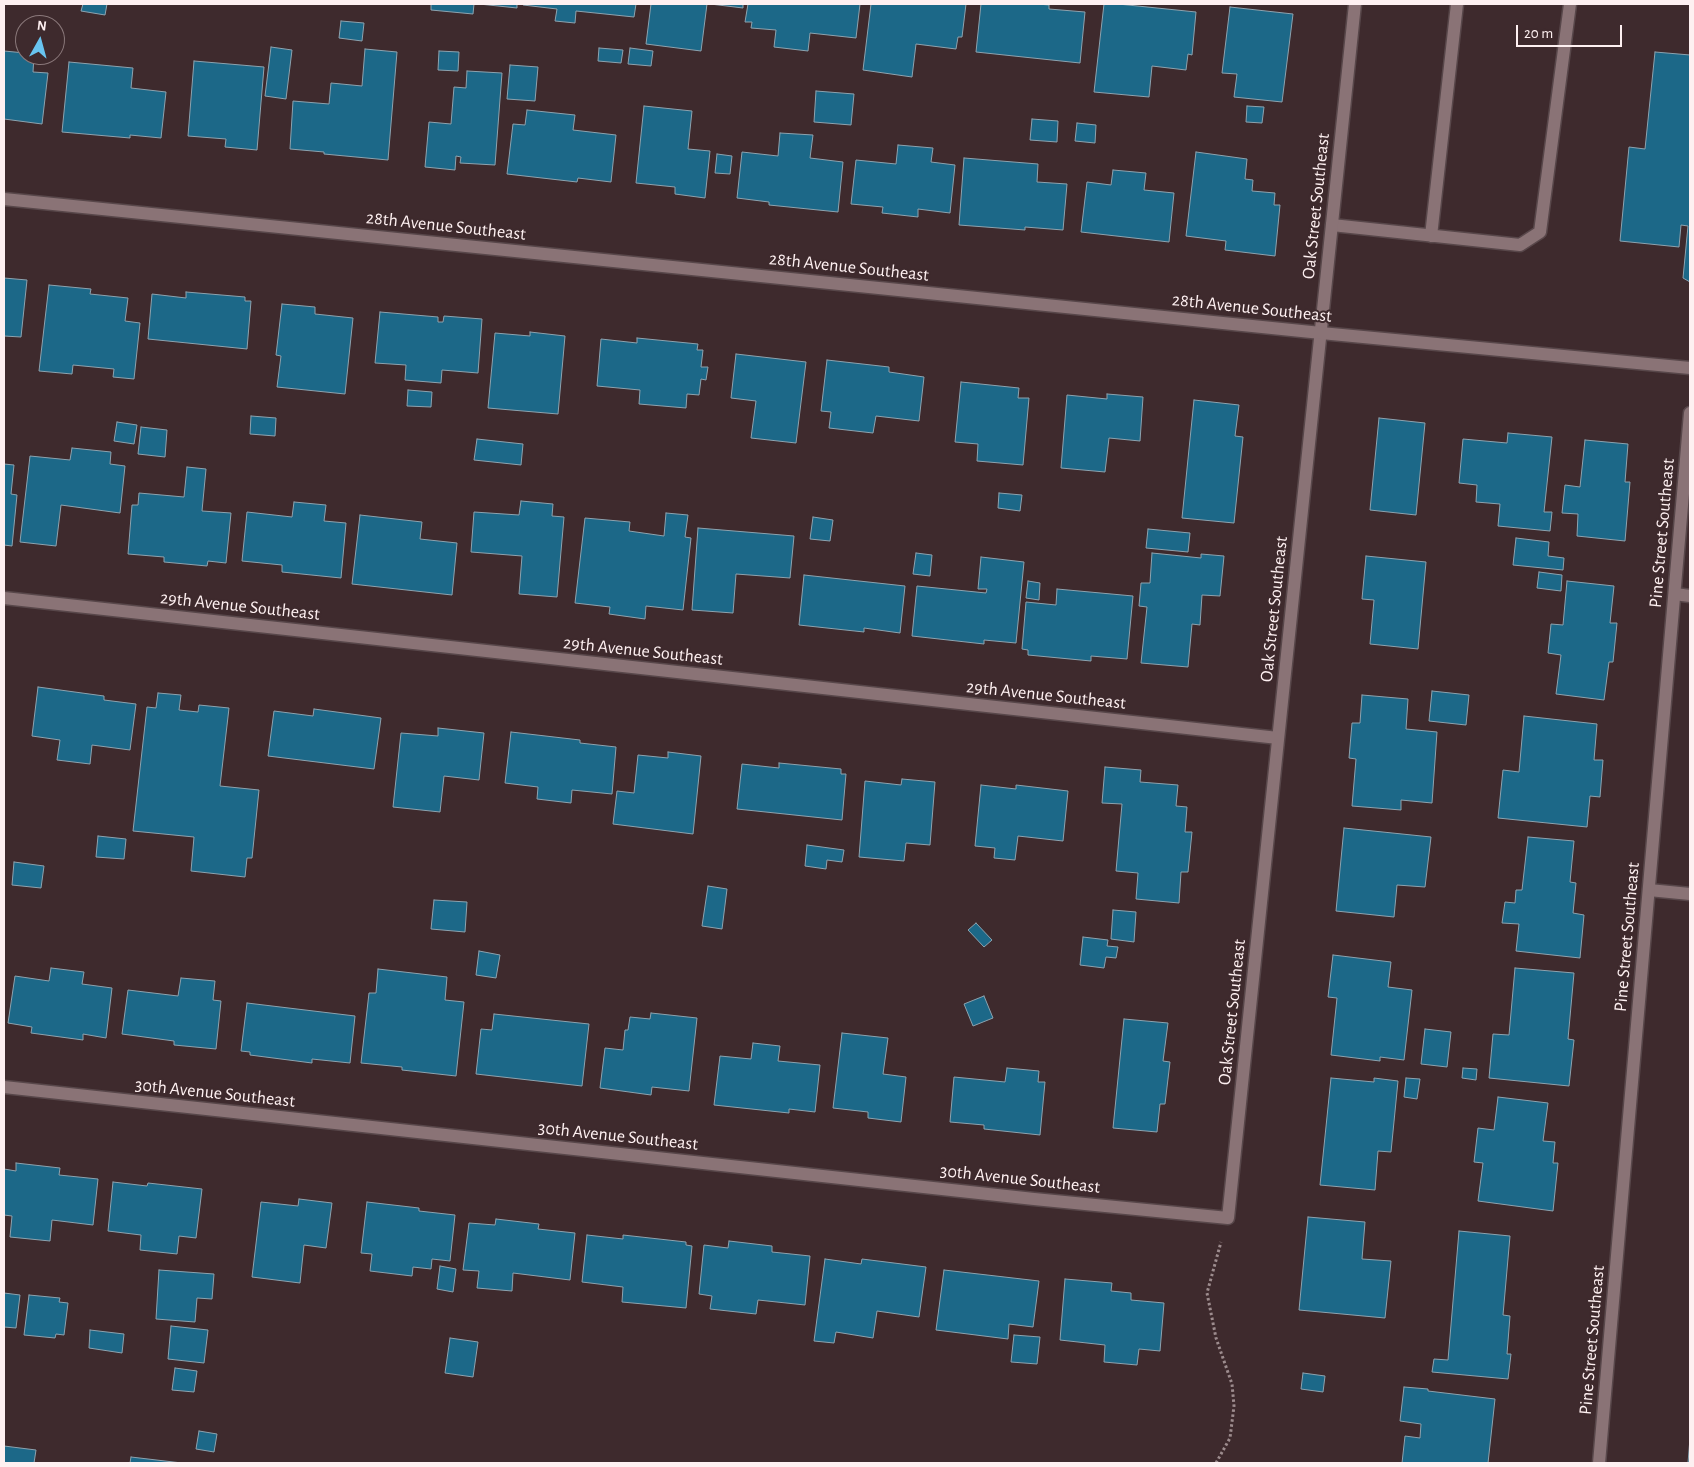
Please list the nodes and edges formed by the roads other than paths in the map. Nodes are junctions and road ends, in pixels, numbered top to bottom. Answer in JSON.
{"nodes":[{"id":1,"x":1355,"y":4,"type":"edge"},
{"id":2,"x":1457,"y":4,"type":"edge"},
{"id":3,"x":1570,"y":4,"type":"edge"},
{"id":4,"x":4,"y":199,"type":"edge"},
{"id":5,"x":1332,"y":225,"type":"junction"},
{"id":6,"x":1432,"y":236,"type":"junction"},
{"id":7,"x":1321,"y":333,"type":"junction"},
{"id":8,"x":1690,"y":368,"type":"edge"},
{"id":9,"x":1690,"y":413,"type":"edge"},
{"id":10,"x":1675,"y":594,"type":"junction"},
{"id":11,"x":1690,"y":596,"type":"edge"},
{"id":12,"x":4,"y":598,"type":"edge"},
{"id":13,"x":1278,"y":738,"type":"junction"},
{"id":14,"x":1649,"y":890,"type":"junction"},
{"id":15,"x":1690,"y":894,"type":"edge"},
{"id":16,"x":4,"y":1087,"type":"edge"},
{"id":17,"x":1228,"y":1218,"type":"joint"},
{"id":18,"x":1599,"y":1463,"type":"edge"}],
"edges":[{"from":1,"to":5,"type":"street","name":"Oak Street Southeast"},
{"from":2,"to":6,"type":"street"},
{"from":3,"to":6,"type":"street"},
{"from":4,"to":7,"type":"street","name":"28th Avenue Southeast"},
{"from":5,"to":6,"type":"street"},
{"from":5,"to":7,"type":"street","name":"Oak Street Southeast"},
{"from":7,"to":8,"type":"street","name":"28th Avenue Southeast"},
{"from":7,"to":13,"type":"street","name":"Oak Street Southeast"},
{"from":9,"to":10,"type":"street","name":"Pine Street Southeast"},
{"from":10,"to":11,"type":"street"},
{"from":10,"to":14,"type":"street","name":"Pine Street Southeast"},
{"from":12,"to":13,"type":"street","name":"29th Avenue Southeast"},
{"from":13,"to":17,"type":"street","name":"Oak Street Southeast"},
{"from":14,"to":15,"type":"street"},
{"from":14,"to":18,"type":"street","name":"Pine Street Southeast"},
{"from":16,"to":17,"type":"street","name":"30th Avenue Southeast"}]}
